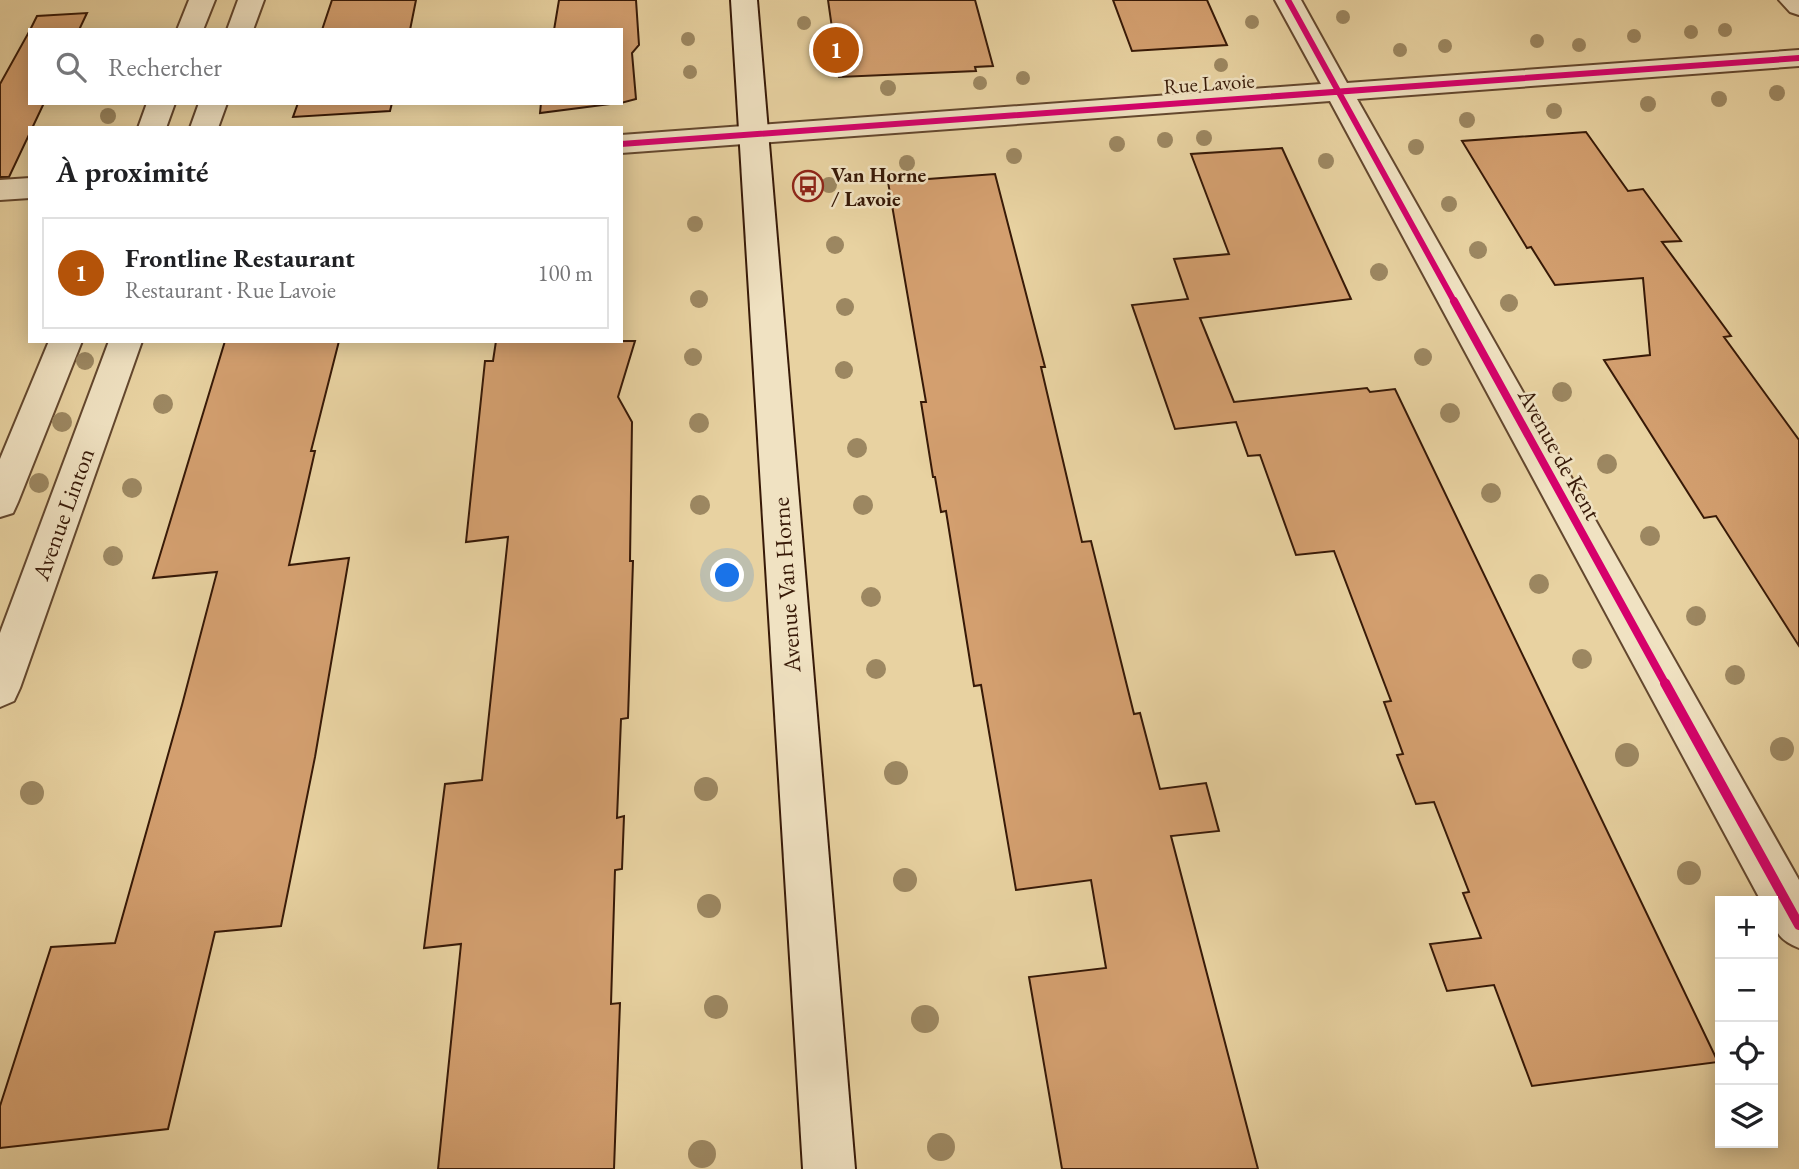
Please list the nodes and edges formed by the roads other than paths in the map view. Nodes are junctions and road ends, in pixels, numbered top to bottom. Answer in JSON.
{"nodes":[{"id":1,"x":202,"y":0,"type":"edge"},
{"id":2,"x":251,"y":0,"type":"edge"},
{"id":3,"x":744,"y":0,"type":"edge"},
{"id":4,"x":1288,"y":0,"type":"edge"},
{"id":5,"x":1792,"y":0,"type":"edge"},
{"id":6,"x":1799,"y":7,"type":"edge"},
{"id":7,"x":191,"y":28,"type":"edge"},
{"id":8,"x":241,"y":28,"type":"edge"},
{"id":9,"x":1799,"y":58,"type":"edge"},
{"id":10,"x":1338,"y":91,"type":"junction"},
{"id":11,"x":160,"y":105,"type":"edge"},
{"id":12,"x":212,"y":105,"type":"edge"},
{"id":13,"x":153,"y":126,"type":"edge"},
{"id":14,"x":205,"y":126,"type":"edge"},
{"id":15,"x":753,"y":134,"type":"junction"},
{"id":16,"x":623,"y":144,"type":"edge"},
{"id":17,"x":28,"y":188,"type":"edge"},
{"id":18,"x":0,"y":190,"type":"edge"},
{"id":19,"x":65,"y":343,"type":"edge"},
{"id":20,"x":125,"y":343,"type":"edge"},
{"id":21,"x":0,"y":502,"type":"edge"},
{"id":22,"x":0,"y":688,"type":"edge"},
{"id":23,"x":1799,"y":925,"type":"edge"},
{"id":24,"x":829,"y":1169,"type":"edge"}],
"edges":[{"from":1,"to":7,"type":"street"},
{"from":2,"to":8,"type":"street"},
{"from":3,"to":15,"type":"street","name":"Avenue Van Horne"},
{"from":4,"to":10,"type":"street","name":"Avenue de Kent"},
{"from":5,"to":6,"type":"street"},
{"from":9,"to":10,"type":"street","name":"Rue Lavoie"},
{"from":10,"to":15,"type":"street","name":"Rue Lavoie"},
{"from":10,"to":23,"type":"street","name":"Avenue de Kent"},
{"from":11,"to":13,"type":"street"},
{"from":12,"to":14,"type":"street"},
{"from":15,"to":16,"type":"street","name":"Rue Lavoie"},
{"from":15,"to":24,"type":"street","name":"Avenue Van Horne"},
{"from":17,"to":18,"type":"street"},
{"from":19,"to":21,"type":"street"},
{"from":20,"to":22,"type":"street","name":"Avenue Linton"}]}
